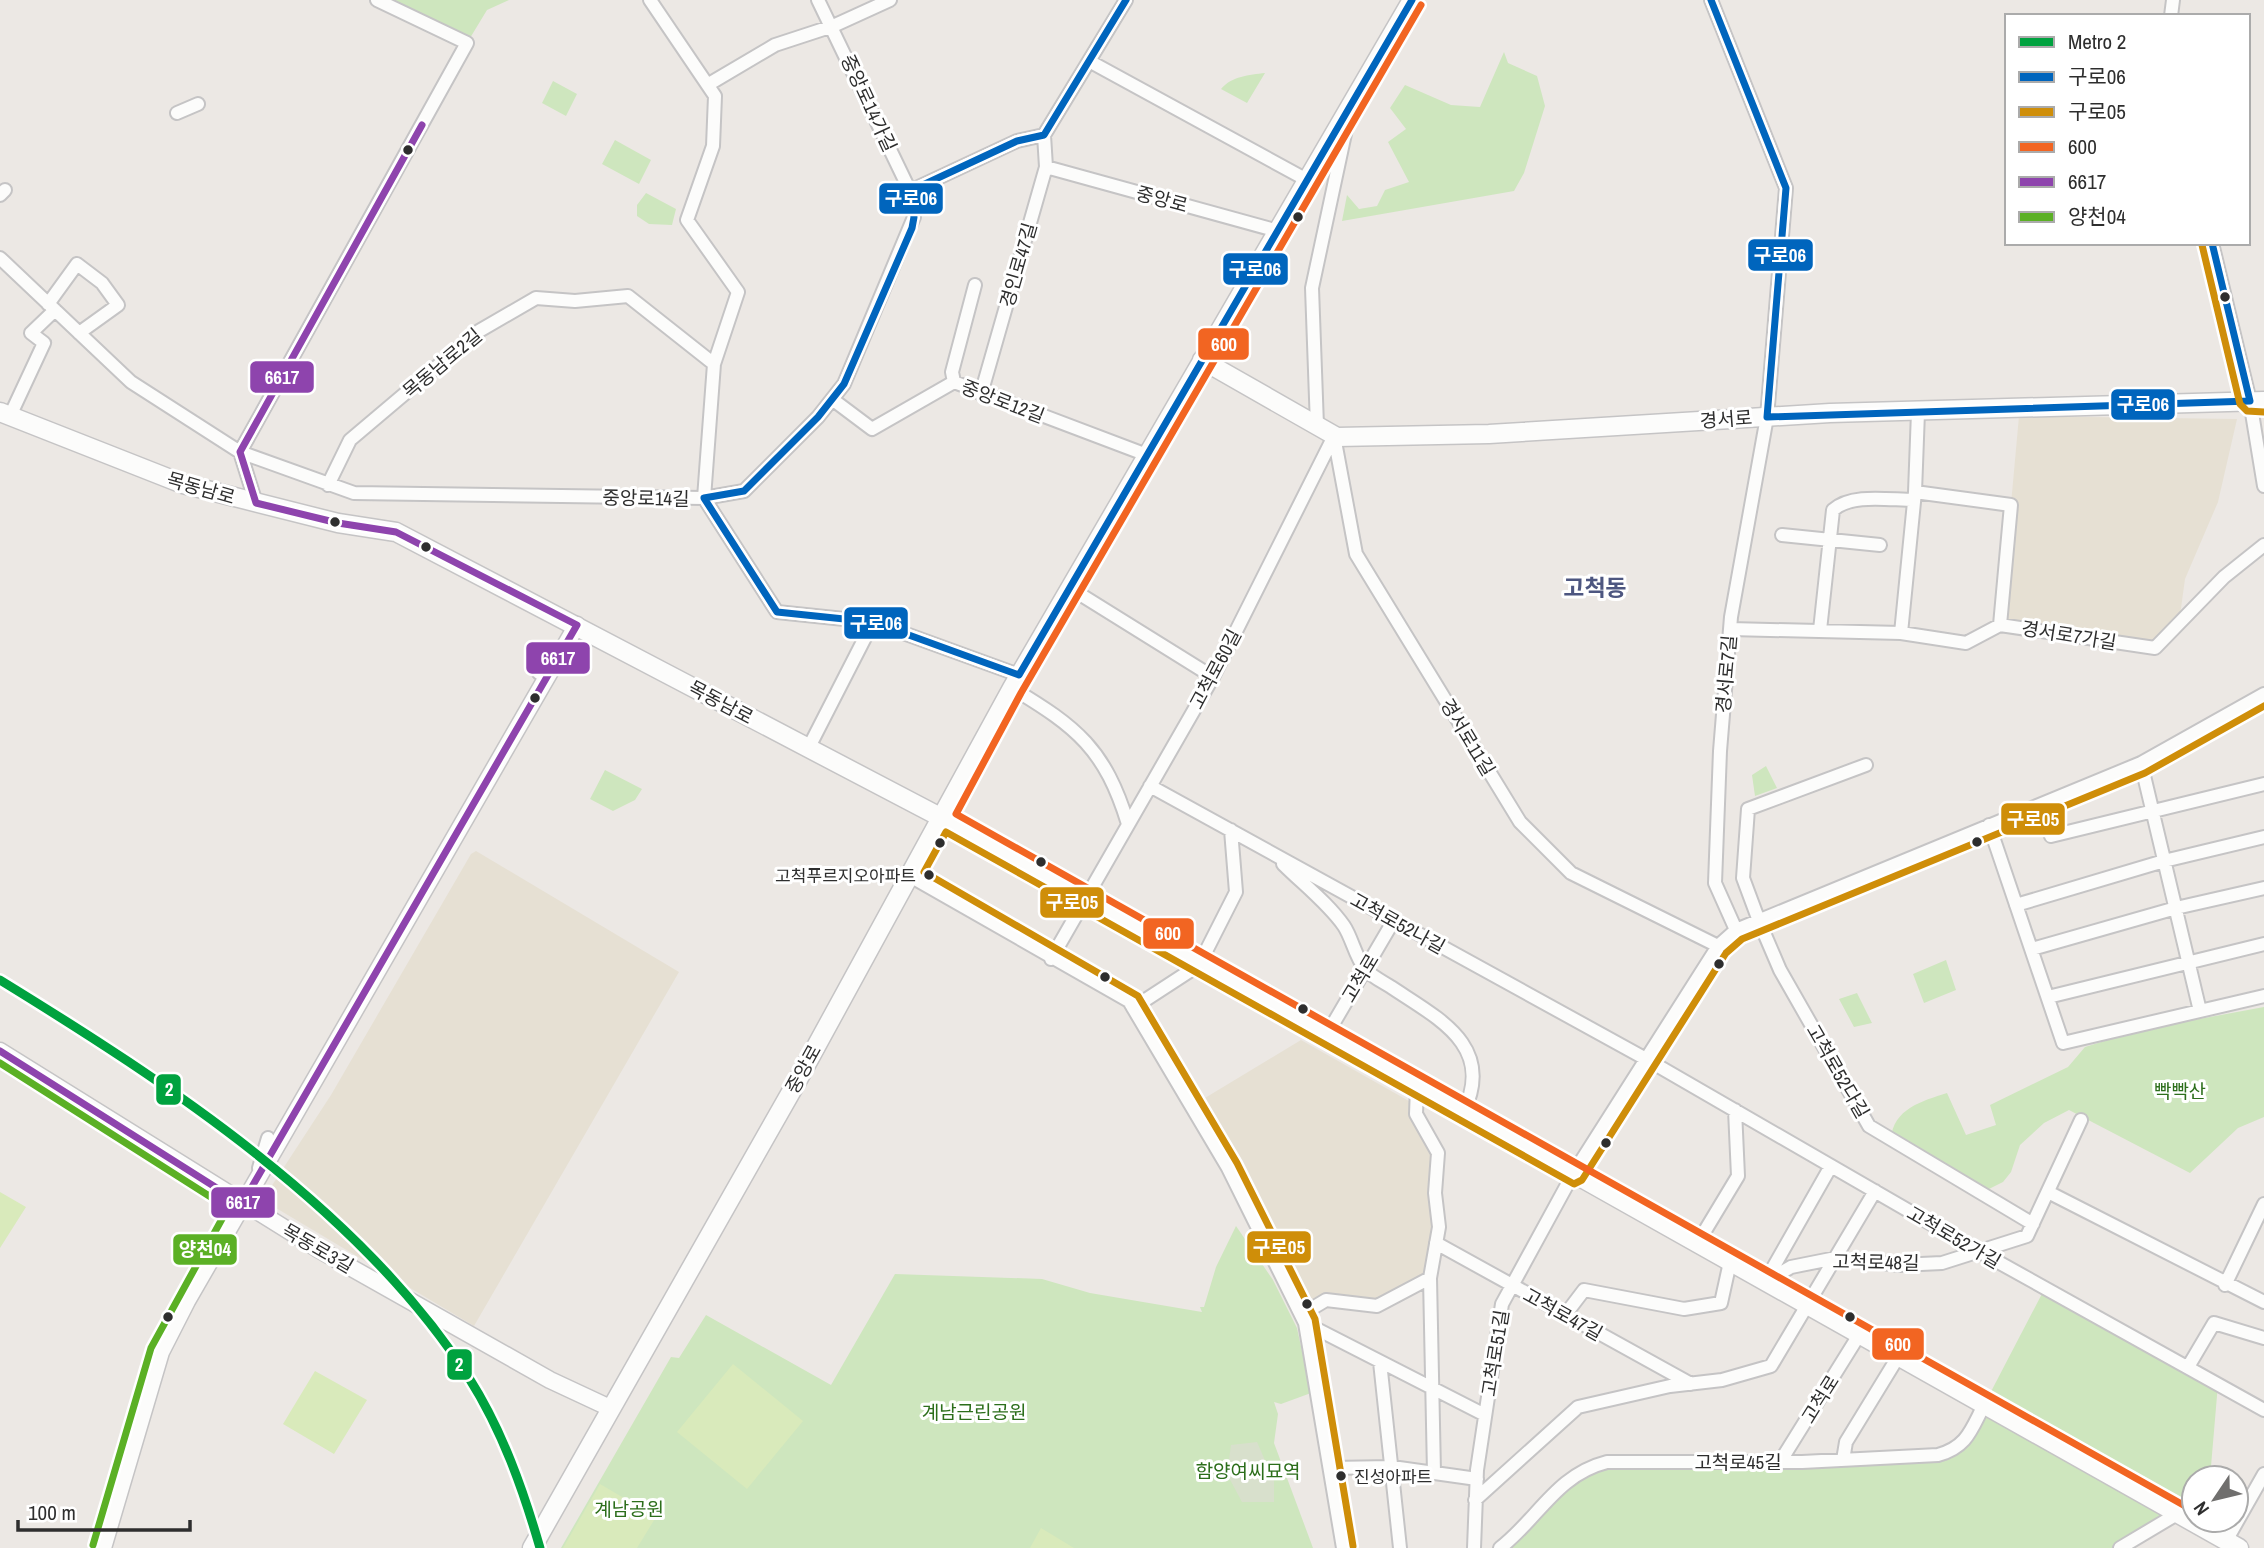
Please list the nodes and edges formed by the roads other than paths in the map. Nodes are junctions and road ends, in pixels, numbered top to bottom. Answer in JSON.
{"nodes":[{"id":1,"x":377,"y":0,"type":"edge"},
{"id":2,"x":650,"y":0,"type":"edge"},
{"id":3,"x":818,"y":0,"type":"edge"},
{"id":4,"x":890,"y":0,"type":"edge"},
{"id":5,"x":1126,"y":0,"type":"edge"},
{"id":6,"x":1412,"y":0,"type":"edge"},
{"id":7,"x":1711,"y":0,"type":"edge"},
{"id":8,"x":865,"y":5,"type":"edge"},
{"id":9,"x":833,"y":26,"type":"junction"},
{"id":10,"x":1089,"y":61,"type":"junction"},
{"id":11,"x":709,"y":84,"type":"junction"},
{"id":12,"x":198,"y":104,"type":"dead end"},
{"id":13,"x":1352,"y":104,"type":"junction"},
{"id":14,"x":177,"y":113,"type":"dead end"},
{"id":15,"x":1044,"y":135,"type":"junction"},
{"id":16,"x":1046,"y":167,"type":"junction"},
{"id":17,"x":1307,"y":180,"type":"junction"},
{"id":18,"x":910,"y":191,"type":"junction"},
{"id":19,"x":1278,"y":231,"type":"junction"},
{"id":20,"x":2213,"y":245,"type":"edge"},
{"id":21,"x":0,"y":258,"type":"edge"},
{"id":22,"x":975,"y":285,"type":"dead end"},
{"id":23,"x":52,"y":307,"type":"junction"},
{"id":24,"x":79,"y":333,"type":"junction"},
{"id":25,"x":1202,"y":360,"type":"junction"},
{"id":26,"x":714,"y":364,"type":"junction"},
{"id":27,"x":954,"y":382,"type":"junction"},
{"id":28,"x":981,"y":394,"type":"junction"},
{"id":29,"x":832,"y":399,"type":"junction"},
{"id":30,"x":2257,"y":401,"type":"edge"},
{"id":31,"x":1918,"y":411,"type":"junction"},
{"id":32,"x":5,"y":414,"type":"edge"},
{"id":33,"x":1767,"y":417,"type":"junction"},
{"id":34,"x":1317,"y":426,"type":"junction"},
{"id":35,"x":1335,"y":436,"type":"junction"},
{"id":36,"x":240,"y":452,"type":"junction"},
{"id":37,"x":1147,"y":455,"type":"junction"},
{"id":38,"x":328,"y":485,"type":"junction"},
{"id":39,"x":2264,"y":486,"type":"edge"},
{"id":40,"x":1914,"y":496,"type":"junction"},
{"id":41,"x":704,"y":498,"type":"junction"},
{"id":42,"x":256,"y":503,"type":"junction"},
{"id":43,"x":1782,"y":535,"type":"dead end"},
{"id":44,"x":1829,"y":541,"type":"junction"},
{"id":45,"x":1880,"y":545,"type":"dead end"},
{"id":46,"x":2264,"y":545,"type":"edge"},
{"id":47,"x":1070,"y":587,"type":"junction"},
{"id":48,"x":873,"y":622,"type":"junction"},
{"id":49,"x":577,"y":625,"type":"junction"},
{"id":50,"x":2000,"y":625,"type":"junction"},
{"id":51,"x":1730,"y":629,"type":"junction"},
{"id":52,"x":1820,"y":630,"type":"junction"},
{"id":53,"x":1901,"y":633,"type":"junction"},
{"id":54,"x":567,"y":643,"type":"junction"},
{"id":55,"x":539,"y":673,"type":"dead end"},
{"id":56,"x":1213,"y":677,"type":"junction"},
{"id":57,"x":1015,"y":682,"type":"junction"},
{"id":58,"x":2264,"y":694,"type":"edge"},
{"id":59,"x":808,"y":749,"type":"junction"},
{"id":60,"x":2141,"y":763,"type":"junction"},
{"id":61,"x":1866,"y":765,"type":"dead end"},
{"id":62,"x":2264,"y":784,"type":"edge"},
{"id":63,"x":1150,"y":786,"type":"junction"},
{"id":64,"x":2039,"y":806,"type":"junction"},
{"id":65,"x":2152,"y":811,"type":"junction"},
{"id":66,"x":942,"y":818,"type":"junction"},
{"id":67,"x":1128,"y":824,"type":"junction"},
{"id":68,"x":1989,"y":825,"type":"junction"},
{"id":69,"x":1231,"y":830,"type":"junction"},
{"id":70,"x":2264,"y":837,"type":"edge"},
{"id":71,"x":1273,"y":853,"type":"junction"},
{"id":72,"x":2164,"y":861,"type":"junction"},
{"id":73,"x":910,"y":876,"type":"junction"},
{"id":74,"x":2264,"y":888,"type":"edge"},
{"id":75,"x":1084,"y":900,"type":"junction"},
{"id":76,"x":2016,"y":905,"type":"junction"},
{"id":77,"x":2176,"y":908,"type":"junction"},
{"id":78,"x":1394,"y":920,"type":"junction"},
{"id":79,"x":1759,"y":920,"type":"junction"},
{"id":80,"x":1736,"y":930,"type":"junction"},
{"id":81,"x":2264,"y":944,"type":"edge"},
{"id":82,"x":1718,"y":946,"type":"junction"},
{"id":83,"x":2032,"y":949,"type":"junction"},
{"id":84,"x":1051,"y":959,"type":"junction"},
{"id":85,"x":2188,"y":960,"type":"junction"},
{"id":86,"x":1199,"y":965,"type":"junction"},
{"id":87,"x":1365,"y":970,"type":"junction"},
{"id":88,"x":2264,"y":996,"type":"edge"},
{"id":89,"x":2048,"y":997,"type":"junction"},
{"id":90,"x":1133,"y":1008,"type":"junction"},
{"id":91,"x":2200,"y":1011,"type":"junction"},
{"id":92,"x":1326,"y":1036,"type":"junction"},
{"id":93,"x":0,"y":1051,"type":"edge"},
{"id":94,"x":1646,"y":1059,"type":"junction"},
{"id":95,"x":1417,"y":1087,"type":"junction"},
{"id":96,"x":1735,"y":1110,"type":"junction"},
{"id":97,"x":1463,"y":1113,"type":"junction"},
{"id":98,"x":2081,"y":1120,"type":"dead end"},
{"id":99,"x":268,"y":1138,"type":"dead end"},
{"id":100,"x":1831,"y":1166,"type":"junction"},
{"id":101,"x":1573,"y":1174,"type":"junction"},
{"id":102,"x":254,"y":1182,"type":"junction"},
{"id":103,"x":1875,"y":1191,"type":"junction"},
{"id":104,"x":2048,"y":1192,"type":"junction"},
{"id":105,"x":2264,"y":1203,"type":"edge"},
{"id":106,"x":242,"y":1204,"type":"junction"},
{"id":107,"x":2033,"y":1224,"type":"junction"},
{"id":108,"x":1436,"y":1243,"type":"junction"},
{"id":109,"x":1698,"y":1244,"type":"junction"},
{"id":110,"x":1981,"y":1252,"type":"junction"},
{"id":111,"x":1836,"y":1258,"type":"junction"},
{"id":112,"x":1730,"y":1262,"type":"junction"},
{"id":113,"x":1430,"y":1278,"type":"junction"},
{"id":114,"x":1765,"y":1282,"type":"junction"},
{"id":115,"x":1512,"y":1285,"type":"junction"},
{"id":116,"x":2225,"y":1285,"type":"junction"},
{"id":117,"x":2264,"y":1302,"type":"edge"},
{"id":118,"x":1808,"y":1306,"type":"junction"},
{"id":119,"x":1565,"y":1315,"type":"junction"},
{"id":120,"x":1303,"y":1319,"type":"junction"},
{"id":121,"x":1859,"y":1335,"type":"junction"},
{"id":122,"x":2264,"y":1338,"type":"edge"},
{"id":123,"x":1898,"y":1357,"type":"junction"},
{"id":124,"x":1380,"y":1362,"type":"junction"},
{"id":125,"x":2188,"y":1367,"type":"junction"},
{"id":126,"x":1691,"y":1384,"type":"junction"},
{"id":127,"x":1430,"y":1387,"type":"junction"},
{"id":128,"x":1984,"y":1405,"type":"junction"},
{"id":129,"x":610,"y":1408,"type":"junction"},
{"id":130,"x":2264,"y":1410,"type":"edge"},
{"id":131,"x":1485,"y":1415,"type":"junction"},
{"id":132,"x":1843,"y":1460,"type":"junction"},
{"id":133,"x":1780,"y":1462,"type":"junction"},
{"id":134,"x":1392,"y":1467,"type":"junction"},
{"id":135,"x":1329,"y":1468,"type":"junction"},
{"id":136,"x":1434,"y":1473,"type":"junction"},
{"id":137,"x":2264,"y":1474,"type":"edge"},
{"id":138,"x":1476,"y":1479,"type":"junction"},
{"id":139,"x":1475,"y":1500,"type":"junction"},
{"id":140,"x":2178,"y":1514,"type":"junction"},
{"id":141,"x":2232,"y":1545,"type":"edge"},
{"id":142,"x":103,"y":1548,"type":"edge"},
{"id":143,"x":533,"y":1548,"type":"edge"},
{"id":144,"x":1343,"y":1548,"type":"edge"},
{"id":145,"x":1400,"y":1548,"type":"edge"},
{"id":146,"x":1474,"y":1548,"type":"edge"},
{"id":147,"x":1500,"y":1548,"type":"edge"},
{"id":148,"x":2120,"y":1548,"type":"edge"}],
"edges":[{"from":1,"to":36,"type":"street"},
{"from":2,"to":11,"type":"street"},
{"from":3,"to":9,"type":"street","name":"중앙로14가길"},
{"from":4,"to":8,"type":"street"},
{"from":5,"to":10,"type":"street"},
{"from":6,"to":13,"type":"main road","name":"중앙로"},
{"from":7,"to":33,"type":"street","name":"경서로7길"},
{"from":8,"to":9,"type":"street"},
{"from":9,"to":11,"type":"street"},
{"from":9,"to":18,"type":"street","name":"중앙로14가길"},
{"from":10,"to":15,"type":"street"},
{"from":10,"to":17,"type":"street"},
{"from":11,"to":26,"type":"street"},
{"from":12,"to":14,"type":"street"},
{"from":13,"to":17,"type":"main road","name":"중앙로"},
{"from":13,"to":34,"type":"street"},
{"from":15,"to":16,"type":"street","name":"경인로47길"},
{"from":15,"to":18,"type":"street"},
{"from":16,"to":19,"type":"street","name":"중앙로"},
{"from":16,"to":28,"type":"street","name":"경인로47길"},
{"from":17,"to":19,"type":"main road","name":"중앙로"},
{"from":18,"to":29,"type":"street","name":"중앙로14가길"},
{"from":19,"to":25,"type":"main road","name":"중앙로"},
{"from":20,"to":30,"type":"street"},
{"from":21,"to":23,"type":"street"},
{"from":22,"to":27,"type":"street"},
{"from":23,"to":24,"type":"street"},
{"from":23,"to":24,"type":"street"},
{"from":23,"to":32,"type":"street","name":"목동남로"},
{"from":24,"to":36,"type":"street"},
{"from":25,"to":34,"type":"main road","name":"경서로"},
{"from":25,"to":37,"type":"main road","name":"중앙로"},
{"from":26,"to":38,"type":"street","name":"목동남로2길"},
{"from":26,"to":41,"type":"street"},
{"from":27,"to":28,"type":"street","name":"중앙로12길"},
{"from":27,"to":29,"type":"street","name":"중앙로12길"},
{"from":28,"to":37,"type":"street","name":"중앙로12길"},
{"from":29,"to":41,"type":"street","name":"중앙로14가길"},
{"from":30,"to":31,"type":"main road","name":"경서로"},
{"from":30,"to":39,"type":"street"},
{"from":31,"to":33,"type":"main road","name":"경서로"},
{"from":31,"to":40,"type":"street"},
{"from":32,"to":42,"type":"main road","name":"목동남로"},
{"from":33,"to":35,"type":"main road","name":"경서로"},
{"from":33,"to":51,"type":"street","name":"경서로7길"},
{"from":34,"to":35,"type":"main road","name":"경서로"},
{"from":35,"to":56,"type":"street","name":"고척로60길"},
{"from":35,"to":82,"type":"street","name":"경서로11길"},
{"from":36,"to":38,"type":"street"},
{"from":36,"to":42,"type":"street"},
{"from":37,"to":47,"type":"main road","name":"중앙로"},
{"from":38,"to":41,"type":"street","name":"중앙로14길"},
{"from":40,"to":44,"type":"street"},
{"from":40,"to":50,"type":"street"},
{"from":40,"to":53,"type":"street"},
{"from":41,"to":48,"type":"street","name":"중앙로14길"},
{"from":42,"to":49,"type":"main road","name":"목동남로"},
{"from":43,"to":44,"type":"street"},
{"from":44,"to":45,"type":"street"},
{"from":44,"to":52,"type":"street"},
{"from":46,"to":50,"type":"street","name":"경서로7가길"},
{"from":47,"to":56,"type":"street"},
{"from":47,"to":57,"type":"main road","name":"중앙로"},
{"from":48,"to":57,"type":"street","name":"중앙로14길"},
{"from":48,"to":59,"type":"street"},
{"from":49,"to":54,"type":"street"},
{"from":49,"to":59,"type":"main road","name":"목동남로"},
{"from":50,"to":53,"type":"street","name":"경서로7가길"},
{"from":51,"to":52,"type":"street","name":"경서로7가길"},
{"from":51,"to":80,"type":"street","name":"경서로7길"},
{"from":52,"to":53,"type":"street","name":"경서로7가길"},
{"from":54,"to":55,"type":"street"},
{"from":54,"to":102,"type":"street"},
{"from":56,"to":63,"type":"street","name":"고척로60길"},
{"from":57,"to":66,"type":"main road","name":"중앙로"},
{"from":57,"to":67,"type":"street","name":"중앙로14길"},
{"from":58,"to":60,"type":"street","name":"고척로51길"},
{"from":59,"to":66,"type":"main road","name":"목동남로"},
{"from":60,"to":64,"type":"street","name":"고척로51길"},
{"from":60,"to":65,"type":"street"},
{"from":61,"to":79,"type":"street","name":"고척로52다길"},
{"from":62,"to":65,"type":"street"},
{"from":63,"to":67,"type":"street","name":"고척로60길"},
{"from":63,"to":69,"type":"street","name":"고척로52나길"},
{"from":64,"to":65,"type":"street"},
{"from":64,"to":68,"type":"street","name":"고척로51길"},
{"from":65,"to":72,"type":"street"},
{"from":66,"to":73,"type":"main road","name":"중앙로"},
{"from":66,"to":75,"type":"main road"},
{"from":67,"to":75,"type":"street","name":"고척로60길"},
{"from":68,"to":76,"type":"street"},
{"from":68,"to":79,"type":"street","name":"고척로51길"},
{"from":69,"to":71,"type":"street","name":"고척로52나길"},
{"from":69,"to":86,"type":"street"},
{"from":70,"to":72,"type":"street"},
{"from":71,"to":78,"type":"street","name":"고척로52나길"},
{"from":71,"to":87,"type":"street"},
{"from":72,"to":76,"type":"street"},
{"from":72,"to":77,"type":"street"},
{"from":73,"to":84,"type":"street"},
{"from":73,"to":129,"type":"main road","name":"중앙로"},
{"from":74,"to":77,"type":"street"},
{"from":75,"to":84,"type":"street"},
{"from":75,"to":86,"type":"main road"},
{"from":76,"to":83,"type":"street"},
{"from":77,"to":83,"type":"street"},
{"from":77,"to":85,"type":"street"},
{"from":78,"to":87,"type":"street","name":"고척로"},
{"from":78,"to":94,"type":"street","name":"고척로52나길"},
{"from":79,"to":80,"type":"street","name":"고척로51길"},
{"from":79,"to":107,"type":"street","name":"고척로52다길"},
{"from":80,"to":82,"type":"street","name":"고척로51길"},
{"from":81,"to":85,"type":"street"},
{"from":82,"to":94,"type":"street","name":"고척로51길"},
{"from":83,"to":89,"type":"street"},
{"from":84,"to":90,"type":"street"},
{"from":85,"to":89,"type":"street"},
{"from":85,"to":91,"type":"street"},
{"from":86,"to":90,"type":"street"},
{"from":86,"to":92,"type":"main road"},
{"from":87,"to":92,"type":"street","name":"고척로"},
{"from":87,"to":97,"type":"street"},
{"from":88,"to":91,"type":"street"},
{"from":89,"to":91,"type":"street"},
{"from":90,"to":120,"type":"street"},
{"from":92,"to":95,"type":"main road"},
{"from":93,"to":106,"type":"street","name":"목동로3길"},
{"from":94,"to":96,"type":"street","name":"고척로52가길"},
{"from":94,"to":101,"type":"street","name":"고척로51길"},
{"from":95,"to":97,"type":"main road"},
{"from":95,"to":108,"type":"street"},
{"from":96,"to":100,"type":"street","name":"고척로52가길"},
{"from":96,"to":109,"type":"street"},
{"from":97,"to":101,"type":"main road"},
{"from":98,"to":104,"type":"street","name":"고척로48길"},
{"from":99,"to":102,"type":"street"},
{"from":100,"to":103,"type":"street","name":"고척로52가길"},
{"from":100,"to":114,"type":"street"},
{"from":101,"to":109,"type":"main road"},
{"from":101,"to":115,"type":"street","name":"고척로51길"},
{"from":102,"to":106,"type":"street"},
{"from":103,"to":110,"type":"street","name":"고척로52가길"},
{"from":103,"to":111,"type":"street"},
{"from":104,"to":107,"type":"street","name":"고척로48길"},
{"from":104,"to":116,"type":"street"},
{"from":105,"to":116,"type":"street"},
{"from":106,"to":129,"type":"street","name":"목동로3길"},
{"from":106,"to":142,"type":"street"},
{"from":107,"to":110,"type":"street","name":"고척로48길"},
{"from":108,"to":113,"type":"street"},
{"from":108,"to":115,"type":"street","name":"고척로47길"},
{"from":109,"to":112,"type":"main road"},
{"from":110,"to":111,"type":"street","name":"고척로48길"},
{"from":110,"to":125,"type":"street","name":"고척로52가길"},
{"from":111,"to":114,"type":"street","name":"고척로48길"},
{"from":111,"to":118,"type":"street"},
{"from":112,"to":114,"type":"main road"},
{"from":112,"to":119,"type":"street"},
{"from":113,"to":120,"type":"street"},
{"from":113,"to":127,"type":"street"},
{"from":114,"to":118,"type":"main road"},
{"from":115,"to":119,"type":"street","name":"고척로47길"},
{"from":115,"to":131,"type":"street","name":"고척로51길"},
{"from":116,"to":117,"type":"street"},
{"from":118,"to":121,"type":"main road"},
{"from":118,"to":126,"type":"street"},
{"from":119,"to":126,"type":"street","name":"고척로47길"},
{"from":120,"to":124,"type":"street"},
{"from":120,"to":135,"type":"street"},
{"from":121,"to":123,"type":"main road"},
{"from":121,"to":133,"type":"street","name":"고척로"},
{"from":122,"to":125,"type":"street"},
{"from":123,"to":128,"type":"main road"},
{"from":123,"to":132,"type":"street"},
{"from":124,"to":127,"type":"street"},
{"from":124,"to":134,"type":"street"},
{"from":125,"to":130,"type":"street","name":"고척로52가길"},
{"from":126,"to":139,"type":"street"},
{"from":127,"to":131,"type":"street"},
{"from":127,"to":136,"type":"street"},
{"from":128,"to":132,"type":"street","name":"고척로45길"},
{"from":128,"to":140,"type":"main road"},
{"from":129,"to":143,"type":"main road","name":"중앙로"},
{"from":131,"to":138,"type":"street","name":"고척로51길"},
{"from":132,"to":133,"type":"street","name":"고척로45길"},
{"from":133,"to":147,"type":"street","name":"고척로45길"},
{"from":134,"to":135,"type":"street"},
{"from":134,"to":136,"type":"street"},
{"from":134,"to":145,"type":"street"},
{"from":135,"to":144,"type":"street"},
{"from":136,"to":138,"type":"street"},
{"from":137,"to":141,"type":"street"},
{"from":138,"to":139,"type":"street","name":"고척로51길"},
{"from":139,"to":146,"type":"street","name":"고척로51길"},
{"from":140,"to":141,"type":"main road"},
{"from":140,"to":148,"type":"street"}]}
